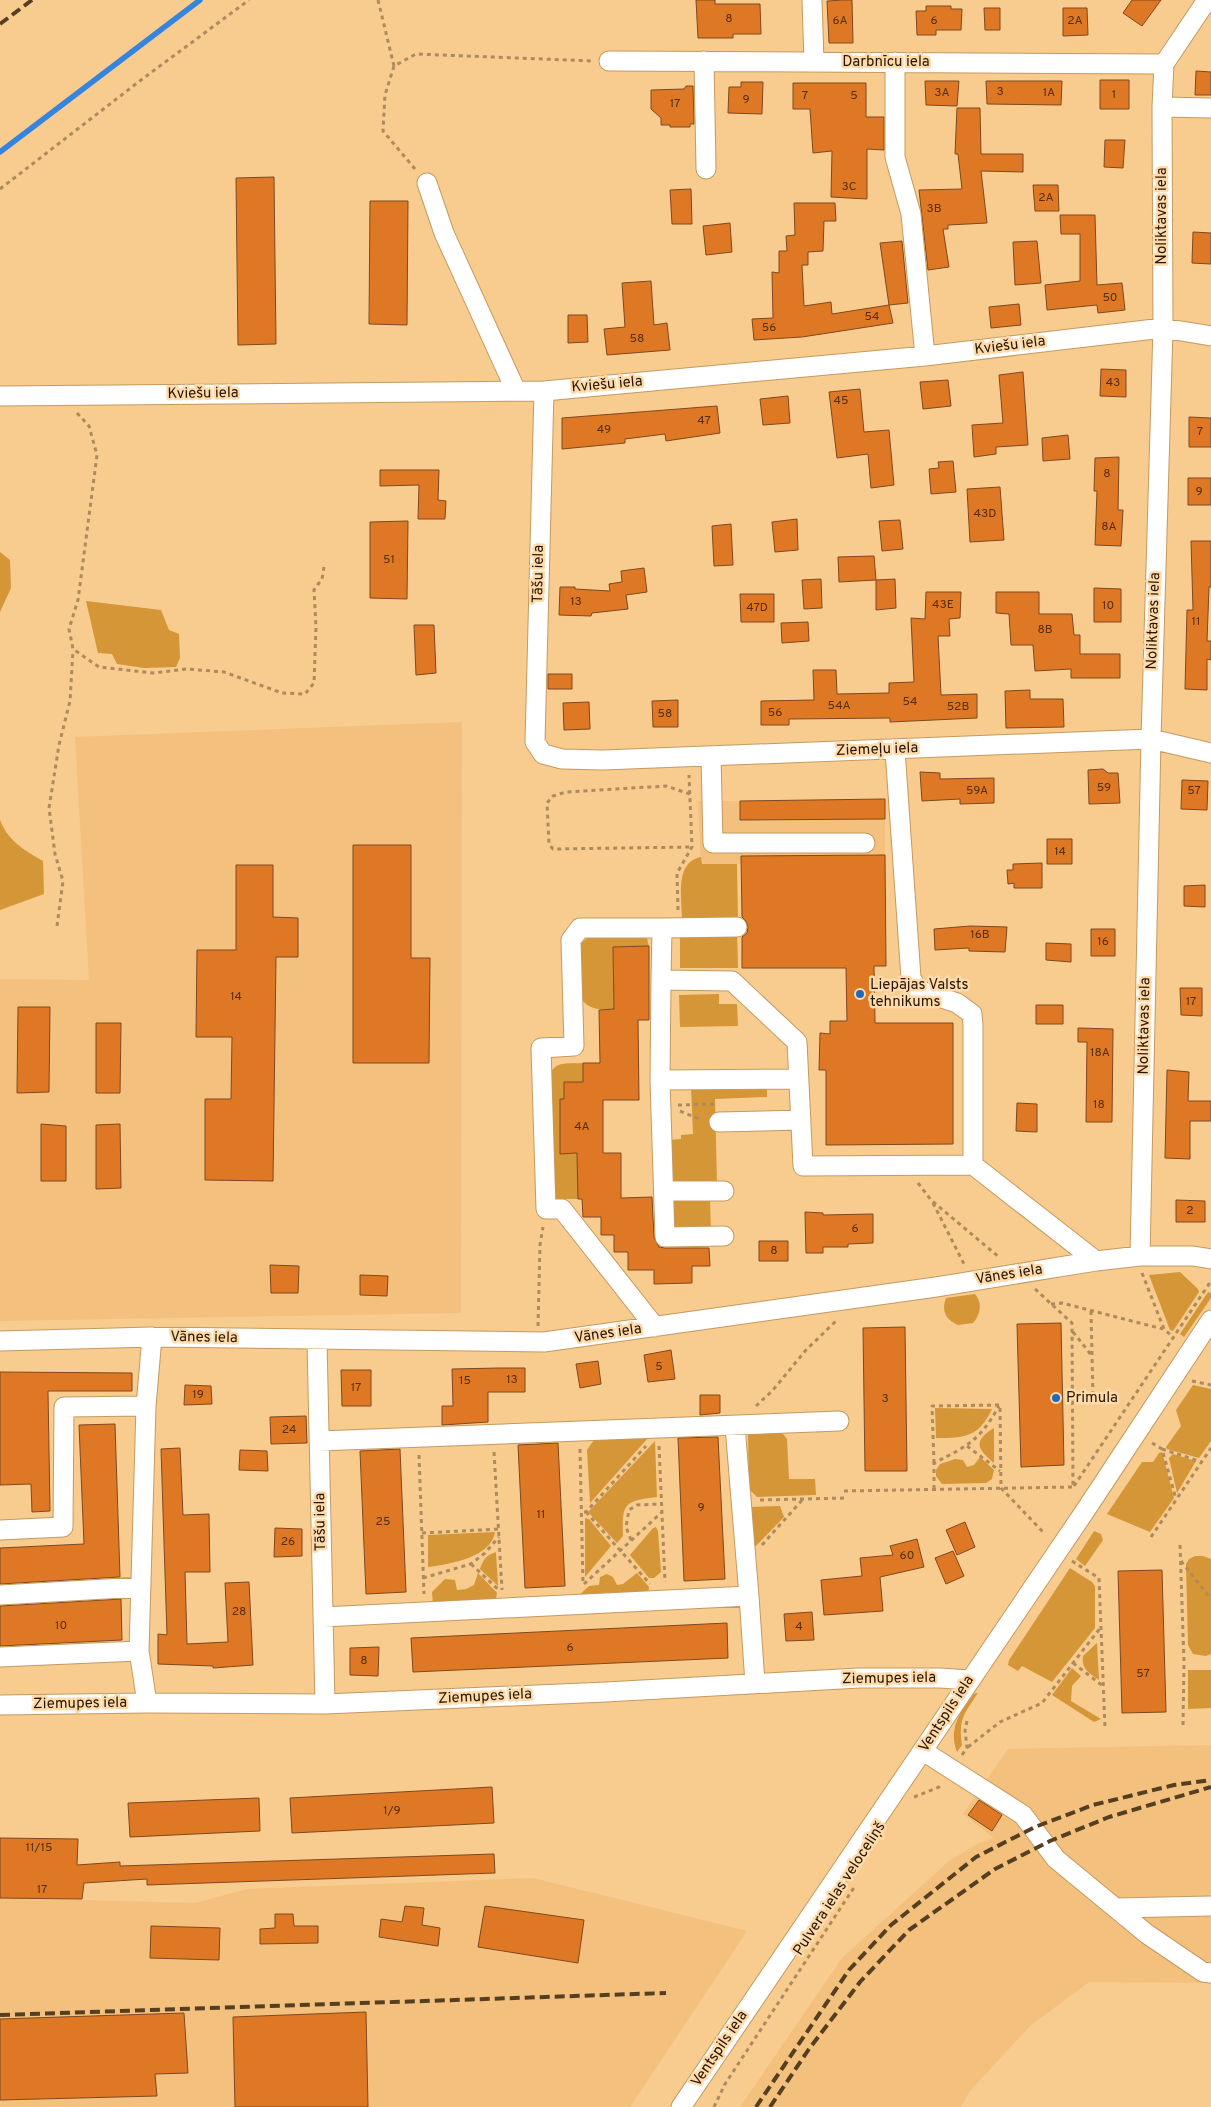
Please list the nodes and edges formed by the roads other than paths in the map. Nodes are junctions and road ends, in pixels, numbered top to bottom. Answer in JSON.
{"nodes":[{"id":1,"x":812,"y":0,"type":"edge"},
{"id":2,"x":1207,"y":0,"type":"edge"},
{"id":3,"x":609,"y":61,"type":"road end"},
{"id":4,"x":704,"y":61,"type":"junction"},
{"id":5,"x":814,"y":62,"type":"junction"},
{"id":6,"x":895,"y":62,"type":"junction"},
{"id":7,"x":1164,"y":64,"type":"junction"},
{"id":8,"x":1162,"y":107,"type":"junction"},
{"id":9,"x":1211,"y":108,"type":"edge"},
{"id":10,"x":706,"y":169,"type":"dead end"},
{"id":11,"x":427,"y":183,"type":"road end"},
{"id":12,"x":1163,"y":328,"type":"junction"},
{"id":13,"x":1211,"y":336,"type":"edge"},
{"id":14,"x":925,"y":356,"type":"junction"},
{"id":15,"x":516,"y":391,"type":"junction"},
{"id":16,"x":544,"y":391,"type":"junction"},
{"id":17,"x":0,"y":396,"type":"edge"},
{"id":18,"x":1151,"y":740,"type":"junction"},
{"id":19,"x":895,"y":750,"type":"junction"},
{"id":20,"x":1211,"y":753,"type":"edge"},
{"id":21,"x":543,"y":754,"type":"joint"},
{"id":22,"x":711,"y":756,"type":"junction"},
{"id":23,"x":865,"y":843,"type":"dead end"},
{"id":24,"x":737,"y":927,"type":"dead end"},
{"id":25,"x":670,"y":928,"type":"junction"},
{"id":26,"x":662,"y":980,"type":"junction"},
{"id":27,"x":799,"y":1079,"type":"junction"},
{"id":28,"x":660,"y":1080,"type":"junction"},
{"id":29,"x":801,"y":1120,"type":"junction"},
{"id":30,"x":719,"y":1122,"type":"road end"},
{"id":31,"x":973,"y":1166,"type":"junction"},
{"id":32,"x":664,"y":1191,"type":"junction"},
{"id":33,"x":724,"y":1191,"type":"dead end"},
{"id":34,"x":724,"y":1236,"type":"dead end"},
{"id":35,"x":1140,"y":1256,"type":"junction"},
{"id":36,"x":1211,"y":1259,"type":"edge"},
{"id":37,"x":1096,"y":1261,"type":"junction"},
{"id":38,"x":1211,"y":1320,"type":"edge"},
{"id":39,"x":655,"y":1327,"type":"junction"},
{"id":40,"x":152,"y":1337,"type":"junction"},
{"id":41,"x":318,"y":1340,"type":"junction"},
{"id":42,"x":0,"y":1341,"type":"edge"},
{"id":43,"x":146,"y":1406,"type":"junction"},
{"id":44,"x":839,"y":1421,"type":"dead end"},
{"id":45,"x":735,"y":1426,"type":"junction"},
{"id":46,"x":319,"y":1440,"type":"junction"},
{"id":47,"x":0,"y":1530,"type":"edge"},
{"id":48,"x":141,"y":1587,"type":"junction"},
{"id":49,"x":0,"y":1595,"type":"edge"},
{"id":50,"x":750,"y":1596,"type":"junction"},
{"id":51,"x":323,"y":1617,"type":"junction"},
{"id":52,"x":139,"y":1651,"type":"junction"},
{"id":53,"x":0,"y":1657,"type":"edge"},
{"id":54,"x":969,"y":1680,"type":"junction"},
{"id":55,"x":755,"y":1683,"type":"junction"},
{"id":56,"x":147,"y":1703,"type":"junction"},
{"id":57,"x":325,"y":1704,"type":"junction"},
{"id":58,"x":0,"y":1705,"type":"edge"},
{"id":59,"x":923,"y":1751,"type":"junction"},
{"id":60,"x":1211,"y":1906,"type":"edge"},
{"id":61,"x":1116,"y":1908,"type":"junction"},
{"id":62,"x":1211,"y":1973,"type":"edge"},
{"id":63,"x":682,"y":2107,"type":"edge"}],
"edges":[{"from":1,"to":5,"type":"street"},
{"from":2,"to":7,"type":"street"},
{"from":3,"to":4,"type":"street","name":"Darbnīcu iela"},
{"from":4,"to":5,"type":"street","name":"Darbnīcu iela"},
{"from":4,"to":10,"type":"street"},
{"from":5,"to":6,"type":"street","name":"Darbnīcu iela"},
{"from":6,"to":7,"type":"street","name":"Darbnīcu iela"},
{"from":6,"to":14,"type":"street"},
{"from":7,"to":8,"type":"street","name":"Noliktavas iela"},
{"from":8,"to":9,"type":"street"},
{"from":8,"to":12,"type":"street","name":"Noliktavas iela"},
{"from":11,"to":15,"type":"street"},
{"from":12,"to":13,"type":"street","name":"Kviešu iela"},
{"from":12,"to":14,"type":"street","name":"Kviešu iela"},
{"from":12,"to":18,"type":"street","name":"Noliktavas iela"},
{"from":14,"to":16,"type":"street","name":"Kviešu iela"},
{"from":15,"to":16,"type":"street","name":"Kviešu iela"},
{"from":15,"to":17,"type":"street","name":"Kviešu iela"},
{"from":16,"to":21,"type":"street","name":"Tāšu iela"},
{"from":18,"to":19,"type":"street","name":"Ziemeļu iela"},
{"from":18,"to":20,"type":"street","name":"Ziemeļu iela"},
{"from":18,"to":35,"type":"street","name":"Noliktavas iela"},
{"from":19,"to":22,"type":"street","name":"Ziemeļu iela"},
{"from":19,"to":31,"type":"street"},
{"from":21,"to":22,"type":"street","name":"Ziemeļu iela"},
{"from":22,"to":23,"type":"street"},
{"from":24,"to":25,"type":"street"},
{"from":25,"to":26,"type":"street"},
{"from":25,"to":39,"type":"street"},
{"from":26,"to":27,"type":"street"},
{"from":26,"to":28,"type":"street"},
{"from":27,"to":28,"type":"street"},
{"from":27,"to":29,"type":"street"},
{"from":28,"to":32,"type":"street"},
{"from":29,"to":30,"type":"street"},
{"from":29,"to":31,"type":"street"},
{"from":31,"to":37,"type":"street"},
{"from":32,"to":33,"type":"street"},
{"from":32,"to":34,"type":"street"},
{"from":35,"to":36,"type":"street","name":"Vānes iela"},
{"from":35,"to":37,"type":"street","name":"Vānes iela"},
{"from":37,"to":39,"type":"street","name":"Vānes iela"},
{"from":38,"to":54,"type":"street","name":"Ventspils iela"},
{"from":39,"to":41,"type":"street","name":"Vānes iela"},
{"from":40,"to":41,"type":"street","name":"Vānes iela"},
{"from":40,"to":42,"type":"street","name":"Vānes iela"},
{"from":40,"to":43,"type":"street"},
{"from":41,"to":46,"type":"street","name":"Tāšu iela"},
{"from":43,"to":47,"type":"street"},
{"from":43,"to":48,"type":"street"},
{"from":44,"to":45,"type":"street"},
{"from":45,"to":46,"type":"street"},
{"from":45,"to":50,"type":"street"},
{"from":46,"to":51,"type":"street","name":"Tāšu iela"},
{"from":48,"to":49,"type":"street"},
{"from":48,"to":52,"type":"street"},
{"from":50,"to":51,"type":"street"},
{"from":50,"to":55,"type":"street"},
{"from":51,"to":57,"type":"street","name":"Tāšu iela"},
{"from":52,"to":53,"type":"street"},
{"from":52,"to":56,"type":"street"},
{"from":54,"to":55,"type":"street","name":"Ziemupes iela"},
{"from":54,"to":59,"type":"street","name":"Ventspils iela"},
{"from":55,"to":57,"type":"street","name":"Ziemupes iela"},
{"from":56,"to":57,"type":"street","name":"Ziemupes iela"},
{"from":56,"to":58,"type":"street","name":"Ziemupes iela"},
{"from":59,"to":61,"type":"street"},
{"from":59,"to":63,"type":"street","name":"Ventspils iela"},
{"from":60,"to":61,"type":"street"},
{"from":61,"to":62,"type":"street"}]}
